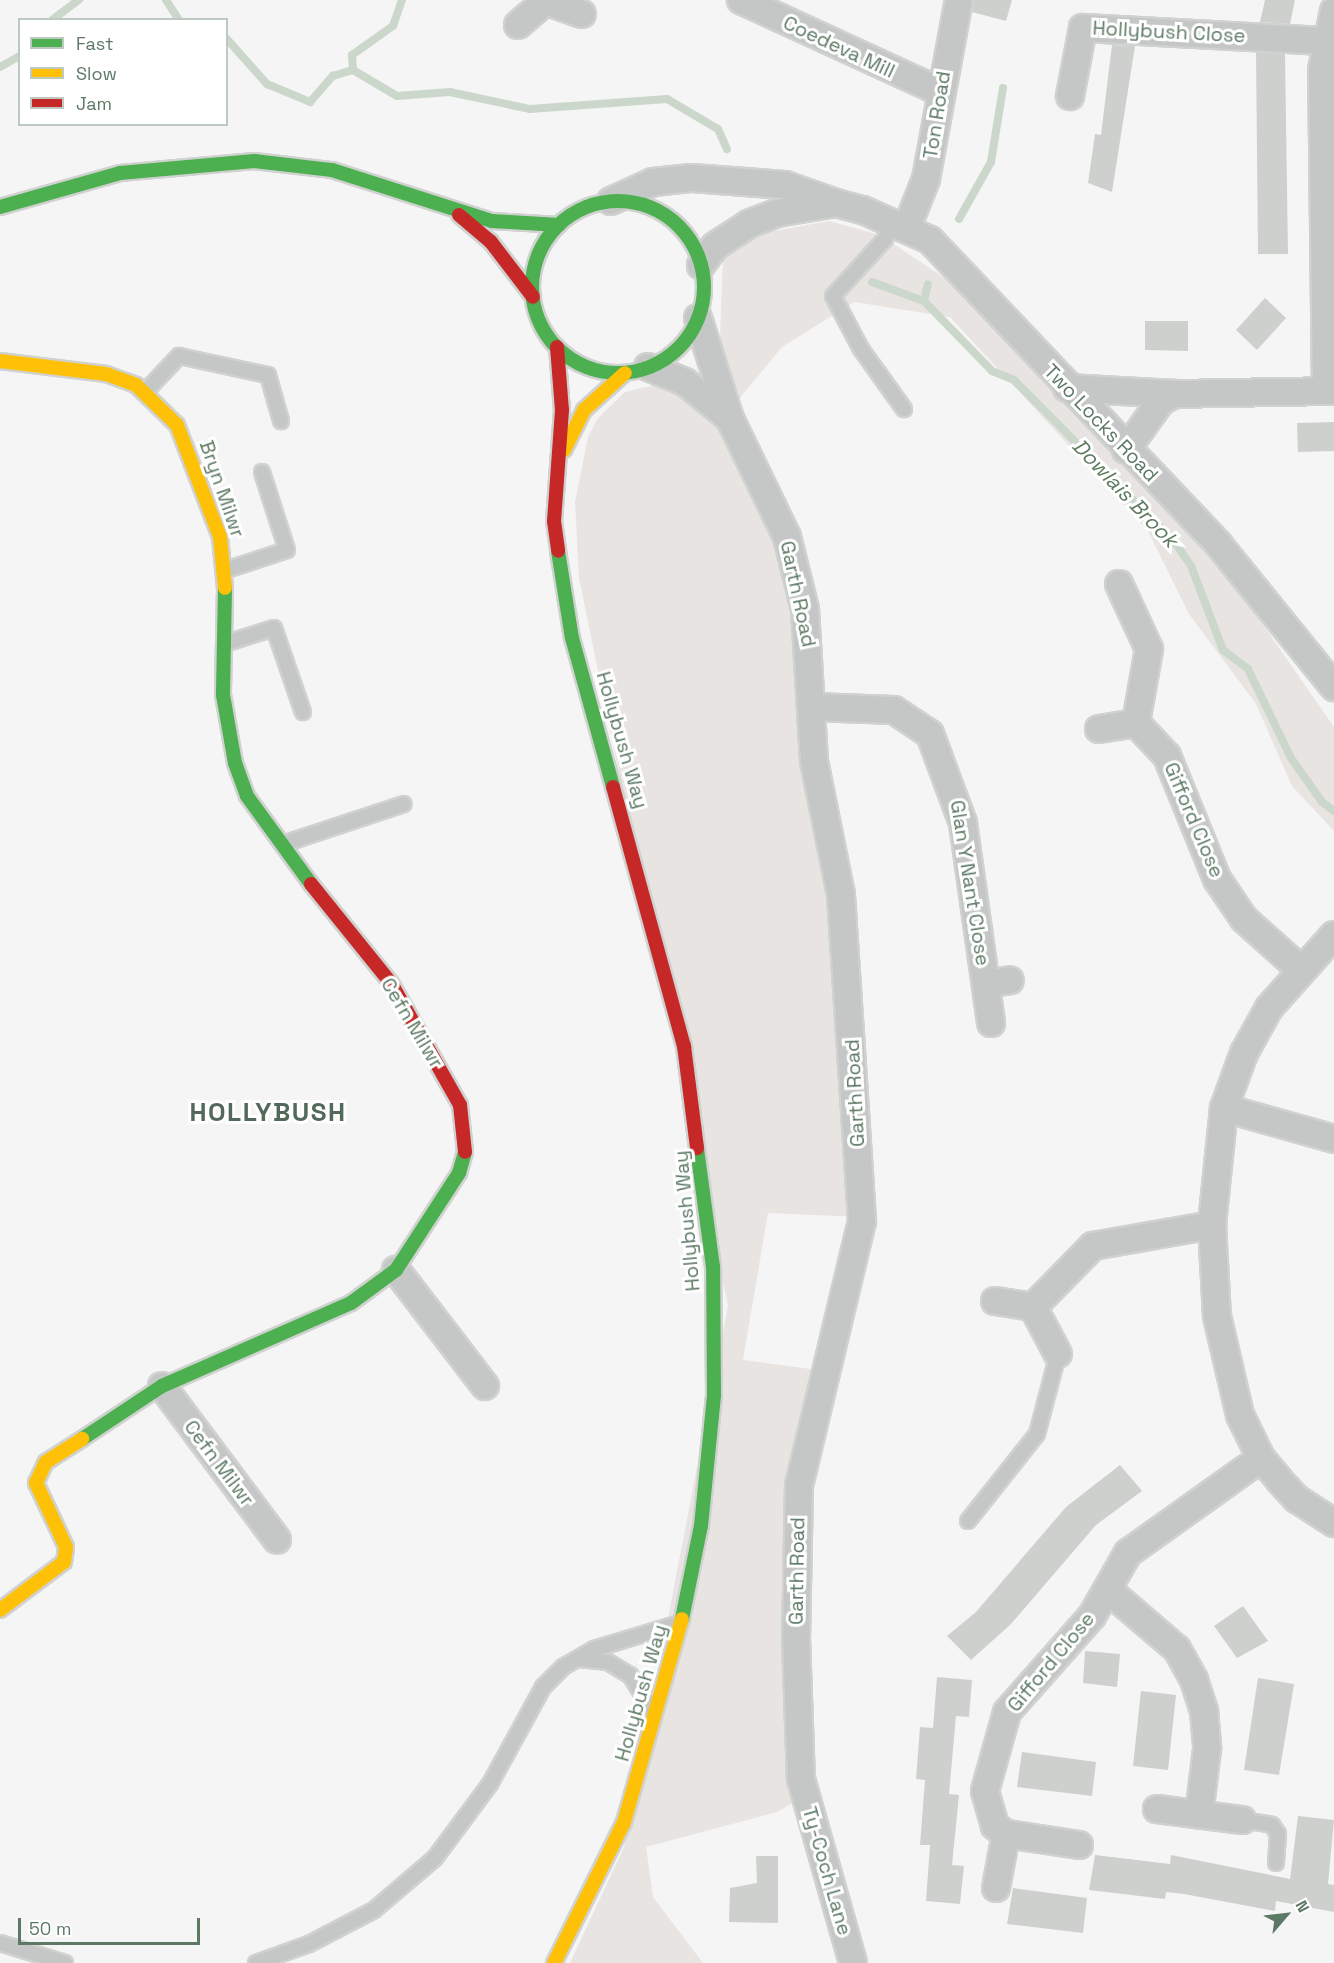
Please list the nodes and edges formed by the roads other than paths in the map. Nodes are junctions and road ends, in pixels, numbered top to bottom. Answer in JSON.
{"nodes":[{"id":1,"x":741,"y":0,"type":"edge"},
{"id":2,"x":959,"y":0,"type":"edge"},
{"id":3,"x":546,"y":1,"type":"edge"},
{"id":4,"x":1334,"y":11,"type":"edge"},
{"id":5,"x":582,"y":14,"type":"dead end"},
{"id":6,"x":518,"y":25,"type":"dead end"},
{"id":7,"x":1325,"y":41,"type":"junction"},
{"id":8,"x":939,"y":90,"type":"junction"},
{"id":9,"x":1070,"y":96,"type":"dead end"},
{"id":10,"x":611,"y":201,"type":"junction"},
{"id":11,"x":836,"y":203,"type":"junction"},
{"id":12,"x":0,"y":207,"type":"edge"},
{"id":13,"x":450,"y":209,"type":"junction"},
{"id":14,"x":900,"y":224,"type":"junction"},
{"id":15,"x":559,"y":225,"type":"junction"},
{"id":16,"x":701,"y":265,"type":"junction"},
{"id":17,"x":533,"y":297,"type":"junction"},
{"id":18,"x":698,"y":318,"type":"junction"},
{"id":19,"x":557,"y":347,"type":"junction"},
{"id":20,"x":0,"y":361,"type":"edge"},
{"id":21,"x":637,"y":370,"type":"junction"},
{"id":22,"x":1067,"y":388,"type":"junction"},
{"id":23,"x":1330,"y":391,"type":"edge"},
{"id":24,"x":145,"y":392,"type":"junction"},
{"id":25,"x":1175,"y":394,"type":"junction"},
{"id":26,"x":904,"y":409,"type":"dead end"},
{"id":27,"x":730,"y":419,"type":"junction"},
{"id":28,"x":281,"y":421,"type":"dead end"},
{"id":29,"x":1126,"y":450,"type":"junction"},
{"id":30,"x":556,"y":465,"type":"junction"},
{"id":31,"x":262,"y":472,"type":"dead end"},
{"id":32,"x":226,"y":570,"type":"junction"},
{"id":33,"x":1119,"y":584,"type":"dead end"},
{"id":34,"x":226,"y":643,"type":"junction"},
{"id":35,"x":1334,"y":687,"type":"edge"},
{"id":36,"x":812,"y":707,"type":"junction"},
{"id":37,"x":303,"y":712,"type":"dead end"},
{"id":38,"x":1136,"y":723,"type":"junction"},
{"id":39,"x":1099,"y":729,"type":"dead end"},
{"id":40,"x":234,"y":763,"type":"joint"},
{"id":41,"x":404,"y":804,"type":"dead end"},
{"id":42,"x":281,"y":845,"type":"junction"},
{"id":43,"x":1334,"y":935,"type":"edge"},
{"id":44,"x":1300,"y":969,"type":"junction"},
{"id":45,"x":991,"y":1023,"type":"dead end"},
{"id":46,"x":1224,"y":1108,"type":"junction"},
{"id":47,"x":1334,"y":1139,"type":"edge"},
{"id":48,"x":1212,"y":1225,"type":"junction"},
{"id":49,"x":396,"y":1270,"type":"junction"},
{"id":50,"x":995,"y":1301,"type":"dead end"},
{"id":51,"x":1033,"y":1307,"type":"junction"},
{"id":52,"x":1058,"y":1354,"type":"joint"},
{"id":53,"x":162,"y":1386,"type":"junction"},
{"id":54,"x":485,"y":1386,"type":"dead end"},
{"id":55,"x":1261,"y":1458,"type":"junction"},
{"id":56,"x":968,"y":1521,"type":"dead end"},
{"id":57,"x":1334,"y":1523,"type":"edge"},
{"id":58,"x":277,"y":1540,"type":"dead end"},
{"id":59,"x":1109,"y":1591,"type":"junction"},
{"id":60,"x":0,"y":1610,"type":"edge"},
{"id":61,"x":681,"y":1622,"type":"junction"},
{"id":62,"x":579,"y":1659,"type":"junction"},
{"id":63,"x":656,"y":1718,"type":"junction"},
{"id":64,"x":801,"y":1779,"type":"joint"},
{"id":65,"x":1157,"y":1809,"type":"dead end"},
{"id":66,"x":1199,"y":1815,"type":"junction"},
{"id":67,"x":1242,"y":1820,"type":"joint"},
{"id":68,"x":1006,"y":1834,"type":"junction"},
{"id":69,"x":1079,"y":1845,"type":"dead end"},
{"id":70,"x":1276,"y":1863,"type":"dead end"},
{"id":71,"x":996,"y":1888,"type":"dead end"},
{"id":72,"x":0,"y":1942,"type":"edge"},
{"id":73,"x":64,"y":1963,"type":"edge"},
{"id":74,"x":256,"y":1963,"type":"edge"},
{"id":75,"x":554,"y":1963,"type":"edge"},
{"id":76,"x":853,"y":1963,"type":"edge"}],
"edges":[{"from":1,"to":8,"type":"street","name":"Coedeva Mill"},
{"from":2,"to":8,"type":"street","name":"Ton Road"},
{"from":3,"to":5,"type":"street"},
{"from":3,"to":6,"type":"street"},
{"from":4,"to":7,"type":"street"},
{"from":7,"to":9,"type":"street","name":"Hollybush Close"},
{"from":7,"to":23,"type":"street"},
{"from":8,"to":14,"type":"street","name":"Ton Road"},
{"from":10,"to":11,"type":"street","name":"Two Locks Road"},
{"from":10,"to":15,"type":"street","name":"Hollybush Way"},
{"from":10,"to":16,"type":"street","name":"Hollybush Way"},
{"from":11,"to":14,"type":"street","name":"Two Locks Road"},
{"from":11,"to":16,"type":"street","name":"Two Locks Road"},
{"from":12,"to":13,"type":"street","name":"Hollybush Way"},
{"from":13,"to":15,"type":"street","name":"Hollybush Way"},
{"from":13,"to":17,"type":"street","name":"Hollybush Way"},
{"from":14,"to":22,"type":"street","name":"Two Locks Road"},
{"from":14,"to":26,"type":"lane"},
{"from":15,"to":17,"type":"street","name":"Hollybush Way"},
{"from":16,"to":18,"type":"street","name":"Hollybush Way"},
{"from":17,"to":19,"type":"street","name":"Hollybush Way"},
{"from":18,"to":21,"type":"street","name":"Hollybush Way"},
{"from":18,"to":27,"type":"street","name":"Garth Road"},
{"from":19,"to":21,"type":"street","name":"Hollybush Way"},
{"from":19,"to":30,"type":"street","name":"Hollybush Way"},
{"from":20,"to":24,"type":"street","name":"Bryn Milwr"},
{"from":21,"to":27,"type":"street","name":"Garth Road"},
{"from":21,"to":30,"type":"street","name":"Hollybush Way"},
{"from":22,"to":25,"type":"street"},
{"from":22,"to":29,"type":"street","name":"Two Locks Road"},
{"from":23,"to":25,"type":"street"},
{"from":24,"to":28,"type":"lane"},
{"from":24,"to":32,"type":"street","name":"Bryn Milwr"},
{"from":25,"to":29,"type":"street"},
{"from":27,"to":36,"type":"street","name":"Garth Road"},
{"from":29,"to":35,"type":"street","name":"Two Locks Road"},
{"from":30,"to":61,"type":"street","name":"Hollybush Way"},
{"from":31,"to":32,"type":"lane"},
{"from":32,"to":34,"type":"street","name":"Bryn Milwr"},
{"from":33,"to":38,"type":"street"},
{"from":34,"to":37,"type":"lane"},
{"from":34,"to":40,"type":"street","name":"Bryn Milwr"},
{"from":36,"to":45,"type":"street","name":"Glan Y Nant Close"},
{"from":36,"to":64,"type":"street","name":"Garth Road"},
{"from":38,"to":39,"type":"street"},
{"from":38,"to":44,"type":"street","name":"Gifford Close"},
{"from":40,"to":42,"type":"street","name":"Cefn Milwr"},
{"from":41,"to":42,"type":"lane"},
{"from":42,"to":49,"type":"street","name":"Cefn Milwr"},
{"from":43,"to":44,"type":"street"},
{"from":44,"to":46,"type":"street"},
{"from":46,"to":47,"type":"street"},
{"from":46,"to":48,"type":"street"},
{"from":48,"to":51,"type":"street"},
{"from":48,"to":55,"type":"street"},
{"from":49,"to":53,"type":"street","name":"Cefn Milwr"},
{"from":49,"to":54,"type":"street"},
{"from":50,"to":51,"type":"street"},
{"from":51,"to":52,"type":"street"},
{"from":52,"to":56,"type":"lane"},
{"from":53,"to":58,"type":"street","name":"Cefn Milwr"},
{"from":53,"to":60,"type":"street","name":"Cefn Milwr"},
{"from":55,"to":57,"type":"street"},
{"from":55,"to":59,"type":"street","name":"Gifford Close"},
{"from":59,"to":66,"type":"street"},
{"from":59,"to":68,"type":"street","name":"Gifford Close"},
{"from":61,"to":62,"type":"lane"},
{"from":61,"to":63,"type":"street","name":"Hollybush Way"},
{"from":62,"to":63,"type":"lane"},
{"from":62,"to":74,"type":"lane"},
{"from":63,"to":75,"type":"street","name":"Hollybush Way"},
{"from":64,"to":76,"type":"street","name":"Ty-Coch Lane"},
{"from":65,"to":66,"type":"street"},
{"from":66,"to":67,"type":"street"},
{"from":67,"to":70,"type":"lane"},
{"from":68,"to":69,"type":"street"},
{"from":68,"to":71,"type":"street"},
{"from":72,"to":73,"type":"lane"}]}
